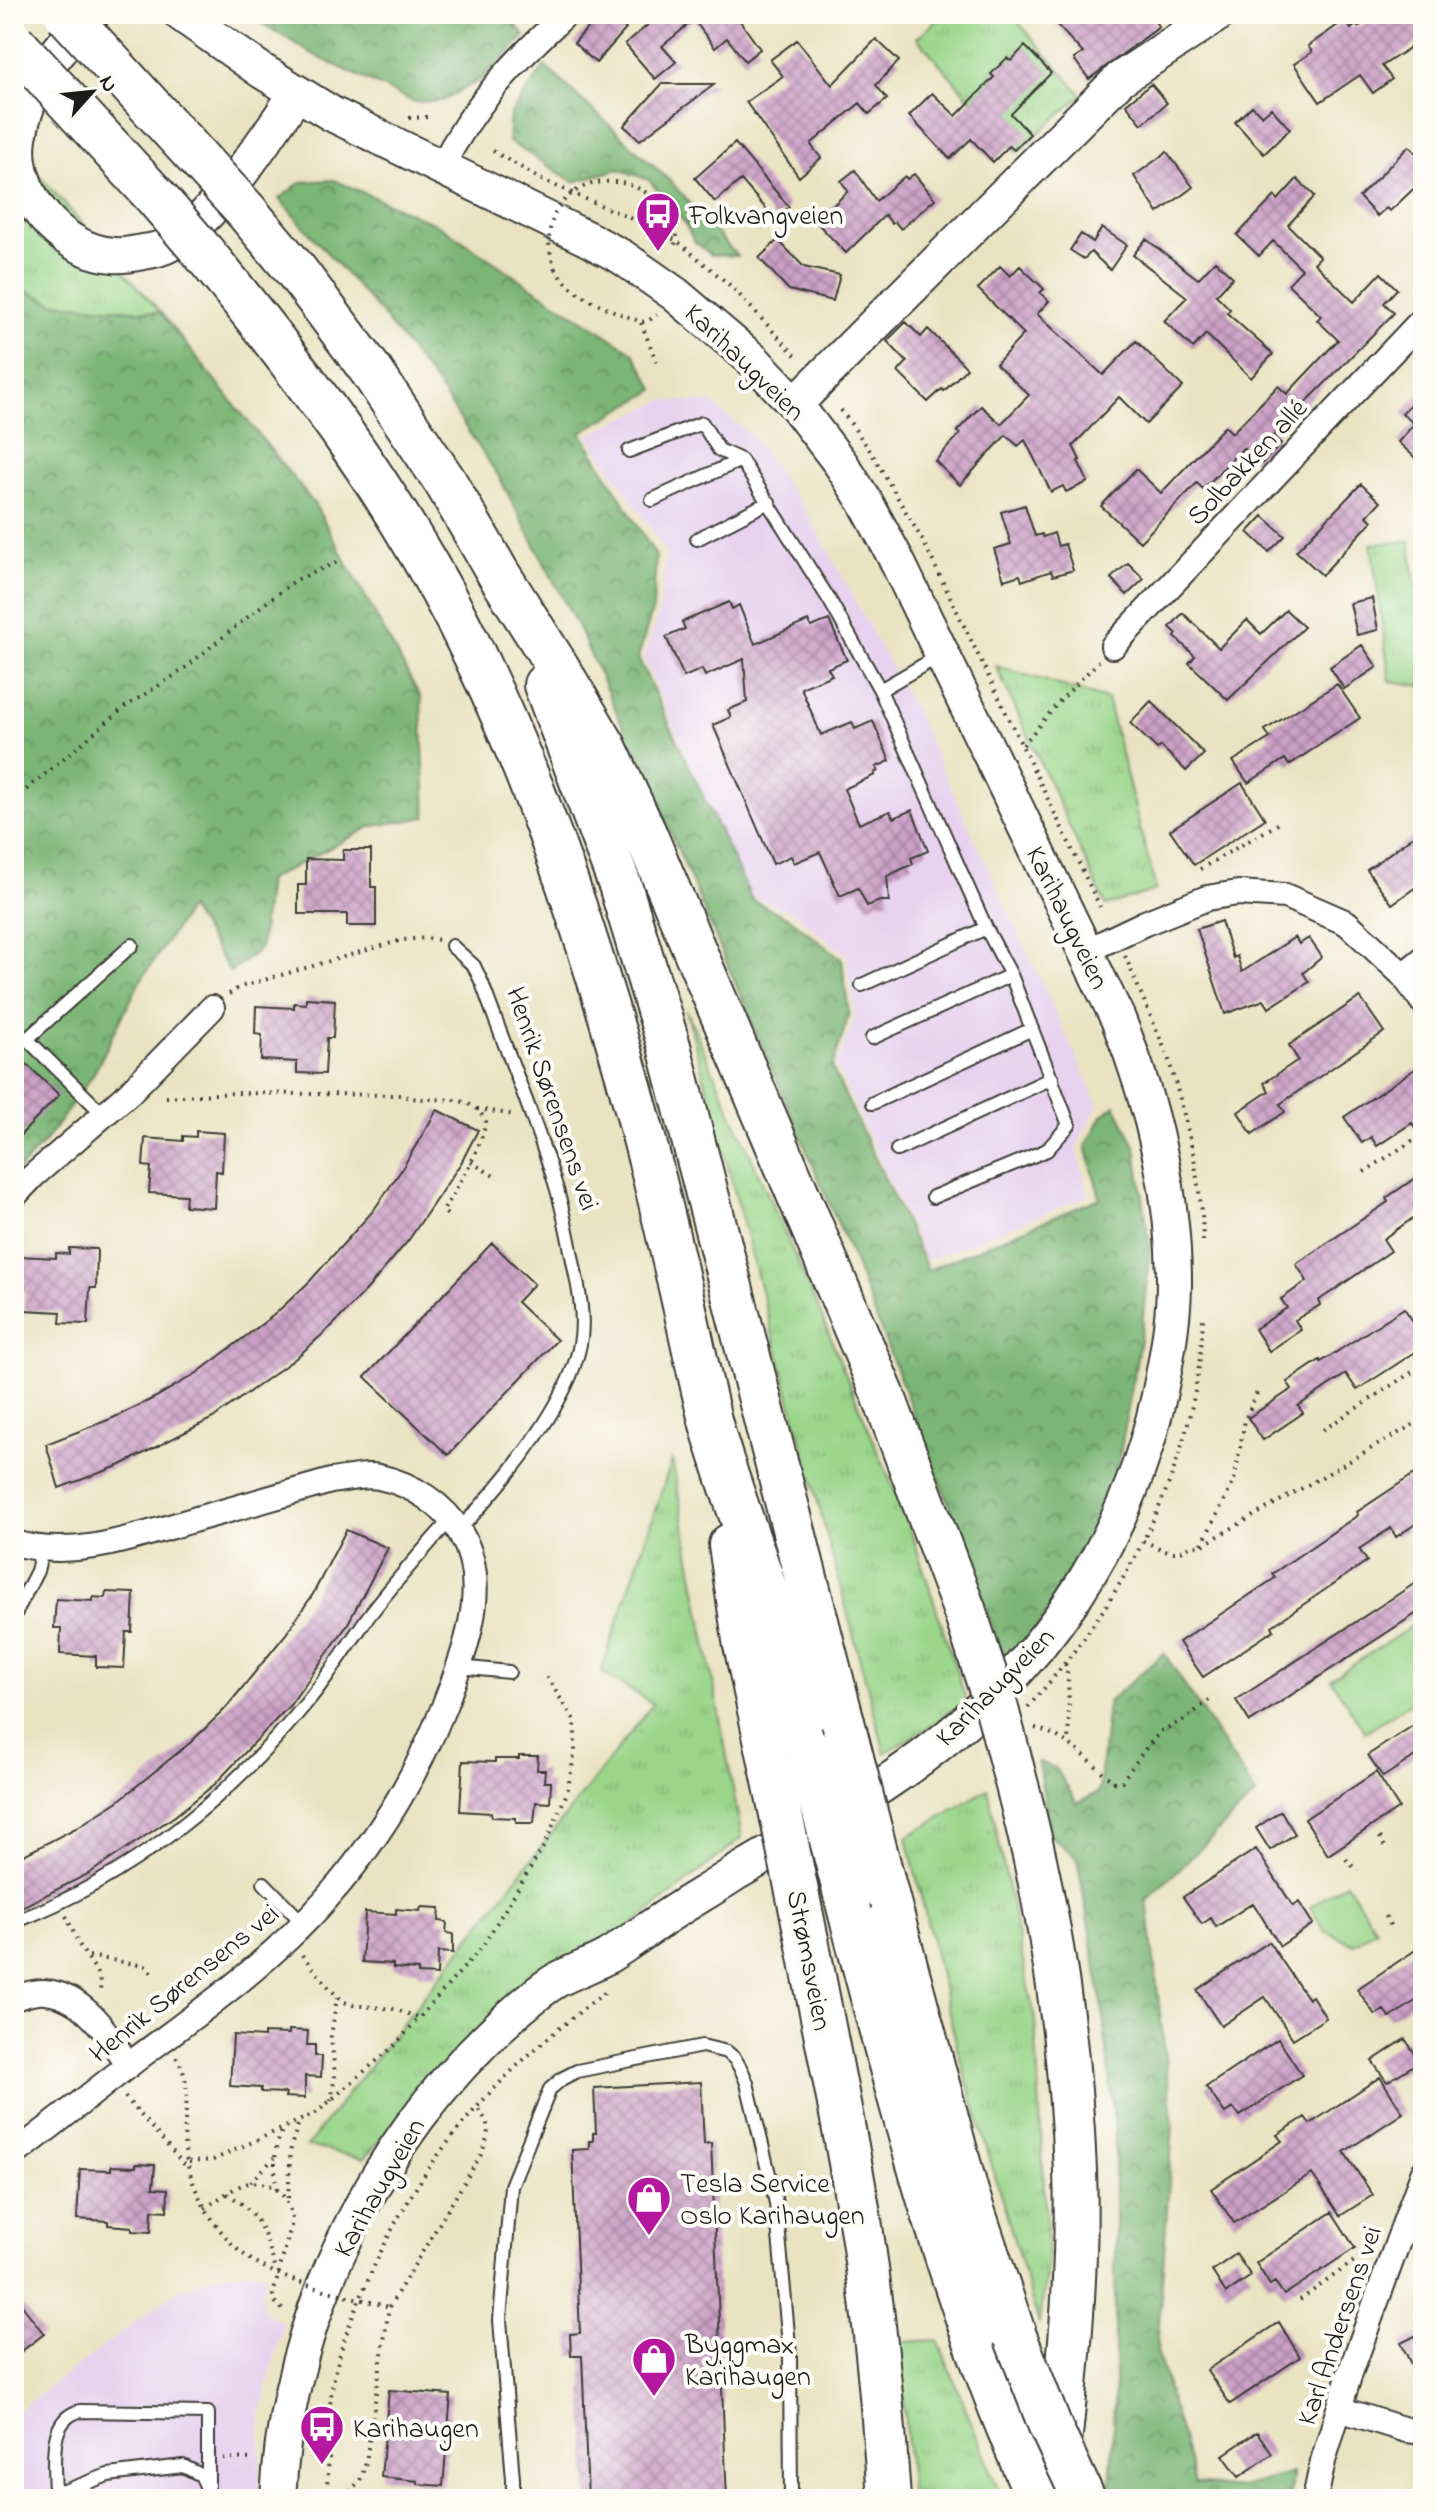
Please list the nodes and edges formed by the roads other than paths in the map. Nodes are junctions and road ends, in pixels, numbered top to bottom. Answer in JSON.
{"nodes":[{"id":1,"x":66,"y":14,"type":"edge"},
{"id":2,"x":92,"y":14,"type":"edge"},
{"id":3,"x":181,"y":14,"type":"edge"},
{"id":4,"x":566,"y":14,"type":"edge"},
{"id":5,"x":1218,"y":14,"type":"edge"},
{"id":6,"x":14,"y":43,"type":"edge"},
{"id":7,"x":297,"y":93,"type":"junction"},
{"id":8,"x":441,"y":168,"type":"junction"},
{"id":9,"x":1423,"y":319,"type":"edge"},
{"id":10,"x":795,"y":404,"type":"junction"},
{"id":11,"x":629,"y":451,"type":"dead end"},
{"id":12,"x":741,"y":460,"type":"junction"},
{"id":13,"x":652,"y":500,"type":"dead end"},
{"id":14,"x":769,"y":502,"type":"junction"},
{"id":15,"x":697,"y":539,"type":"dead end"},
{"id":16,"x":498,"y":573,"type":"junction"},
{"id":17,"x":1113,"y":646,"type":"road end"},
{"id":18,"x":942,"y":654,"type":"junction"},
{"id":19,"x":880,"y":690,"type":"junction"},
{"id":20,"x":986,"y":928,"type":"junction"},
{"id":21,"x":132,"y":945,"type":"dead end"},
{"id":22,"x":452,"y":946,"type":"road end"},
{"id":23,"x":1086,"y":951,"type":"junction"},
{"id":24,"x":1423,"y":959,"type":"edge"},
{"id":25,"x":1011,"y":975,"type":"junction"},
{"id":26,"x":1403,"y":975,"type":"junction"},
{"id":27,"x":862,"y":985,"type":"dead end"},
{"id":28,"x":1423,"y":1002,"type":"edge"},
{"id":29,"x":212,"y":1008,"type":"road end"},
{"id":30,"x":1032,"y":1029,"type":"junction"},
{"id":31,"x":20,"y":1037,"type":"edge"},
{"id":32,"x":872,"y":1038,"type":"dead end"},
{"id":33,"x":1052,"y":1078,"type":"junction"},
{"id":34,"x":873,"y":1103,"type":"dead end"},
{"id":35,"x":103,"y":1114,"type":"junction"},
{"id":36,"x":897,"y":1150,"type":"dead end"},
{"id":37,"x":14,"y":1196,"type":"edge"},
{"id":38,"x":933,"y":1197,"type":"dead end"},
{"id":39,"x":455,"y":1525,"type":"junction"},
{"id":40,"x":14,"y":1543,"type":"edge"},
{"id":41,"x":42,"y":1550,"type":"junction"},
{"id":42,"x":14,"y":1616,"type":"edge"},
{"id":43,"x":459,"y":1667,"type":"junction"},
{"id":44,"x":509,"y":1672,"type":"dead end"},
{"id":45,"x":789,"y":1756,"type":"junction"},
{"id":46,"x":264,"y":1883,"type":"dead end"},
{"id":47,"x":14,"y":1922,"type":"edge"},
{"id":48,"x":296,"y":1932,"type":"junction"},
{"id":49,"x":606,"y":1957,"type":"junction"},
{"id":50,"x":14,"y":1998,"type":"edge"},
{"id":51,"x":119,"y":2073,"type":"junction"},
{"id":52,"x":14,"y":2154,"type":"edge"},
{"id":53,"x":1423,"y":2173,"type":"edge"},
{"id":54,"x":1339,"y":2409,"type":"junction"},
{"id":55,"x":1423,"y":2432,"type":"edge"},
{"id":56,"x":208,"y":2495,"type":"edge"},
{"id":57,"x":49,"y":2497,"type":"edge"},
{"id":58,"x":316,"y":2498,"type":"edge"},
{"id":59,"x":278,"y":2499,"type":"edge"},
{"id":60,"x":513,"y":2499,"type":"edge"},
{"id":61,"x":791,"y":2499,"type":"edge"},
{"id":62,"x":889,"y":2499,"type":"edge"},
{"id":63,"x":1038,"y":2499,"type":"edge"},
{"id":64,"x":1054,"y":2499,"type":"edge"},
{"id":65,"x":1084,"y":2499,"type":"edge"},
{"id":66,"x":1315,"y":2499,"type":"edge"}],
"edges":[{"from":1,"to":16,"type":"highway","bridge":true},
{"from":2,"to":7,"type":"main road"},
{"from":3,"to":7,"type":"main road","name":"Karihaugveien"},
{"from":4,"to":8,"type":"street"},
{"from":5,"to":10,"type":"main road"},
{"from":6,"to":45,"type":"highway","bridge":true},
{"from":7,"to":8,"type":"main road","name":"Karihaugveien"},
{"from":8,"to":10,"type":"main road","name":"Karihaugveien"},
{"from":9,"to":17,"type":"street","name":"Solbakken allé"},
{"from":10,"to":18,"type":"main road","name":"Karihaugveien"},
{"from":11,"to":12,"type":"lane"},
{"from":12,"to":13,"type":"lane"},
{"from":12,"to":14,"type":"lane"},
{"from":14,"to":15,"type":"lane"},
{"from":14,"to":19,"type":"lane"},
{"from":16,"to":64,"type":"highway","bridge":true},
{"from":16,"to":65,"type":"highway","bridge":true},
{"from":18,"to":19,"type":"lane"},
{"from":18,"to":23,"type":"main road","name":"Karihaugveien"},
{"from":19,"to":20,"type":"lane"},
{"from":20,"to":25,"type":"lane"},
{"from":20,"to":27,"type":"lane"},
{"from":21,"to":31,"type":"lane"},
{"from":22,"to":39,"type":"lane","name":"Henrik Sørensens vei"},
{"from":23,"to":26,"type":"street"},
{"from":23,"to":49,"type":"main road","name":"Karihaugveien"},
{"from":24,"to":26,"type":"street"},
{"from":25,"to":30,"type":"lane"},
{"from":25,"to":32,"type":"lane"},
{"from":26,"to":28,"type":"street"},
{"from":29,"to":35,"type":"street"},
{"from":30,"to":33,"type":"lane"},
{"from":30,"to":34,"type":"lane"},
{"from":31,"to":35,"type":"lane"},
{"from":33,"to":36,"type":"lane"},
{"from":33,"to":38,"type":"lane"},
{"from":35,"to":37,"type":"street"},
{"from":39,"to":41,"type":"street","name":"Henrik Sørensens vei"},
{"from":39,"to":43,"type":"street","name":"Henrik Sørensens vei"},
{"from":39,"to":47,"type":"lane"},
{"from":40,"to":41,"type":"street","name":"Henrik Sørensens vei"},
{"from":41,"to":42,"type":"lane"},
{"from":43,"to":44,"type":"lane"},
{"from":43,"to":48,"type":"street","name":"Henrik Sørensens vei"},
{"from":45,"to":62,"type":"highway","name":"Strømsveien","bridge":true},
{"from":45,"to":63,"type":"highway","bridge":true},
{"from":46,"to":48,"type":"lane"},
{"from":48,"to":51,"type":"street","name":"Henrik Sørensens vei"},
{"from":49,"to":58,"type":"main road","name":"Karihaugveien"},
{"from":49,"to":59,"type":"main road","name":"Karihaugveien"},
{"from":50,"to":51,"type":"street"},
{"from":51,"to":52,"type":"street","name":"Henrik Sørensens vei"},
{"from":53,"to":54,"type":"street","name":"Karl Andersens vei"},
{"from":54,"to":55,"type":"street"},
{"from":54,"to":66,"type":"street","name":"Karl Andersens vei"},
{"from":56,"to":57,"type":"lane"},
{"from":56,"to":57,"type":"lane"},
{"from":60,"to":61,"type":"lane"}]}
